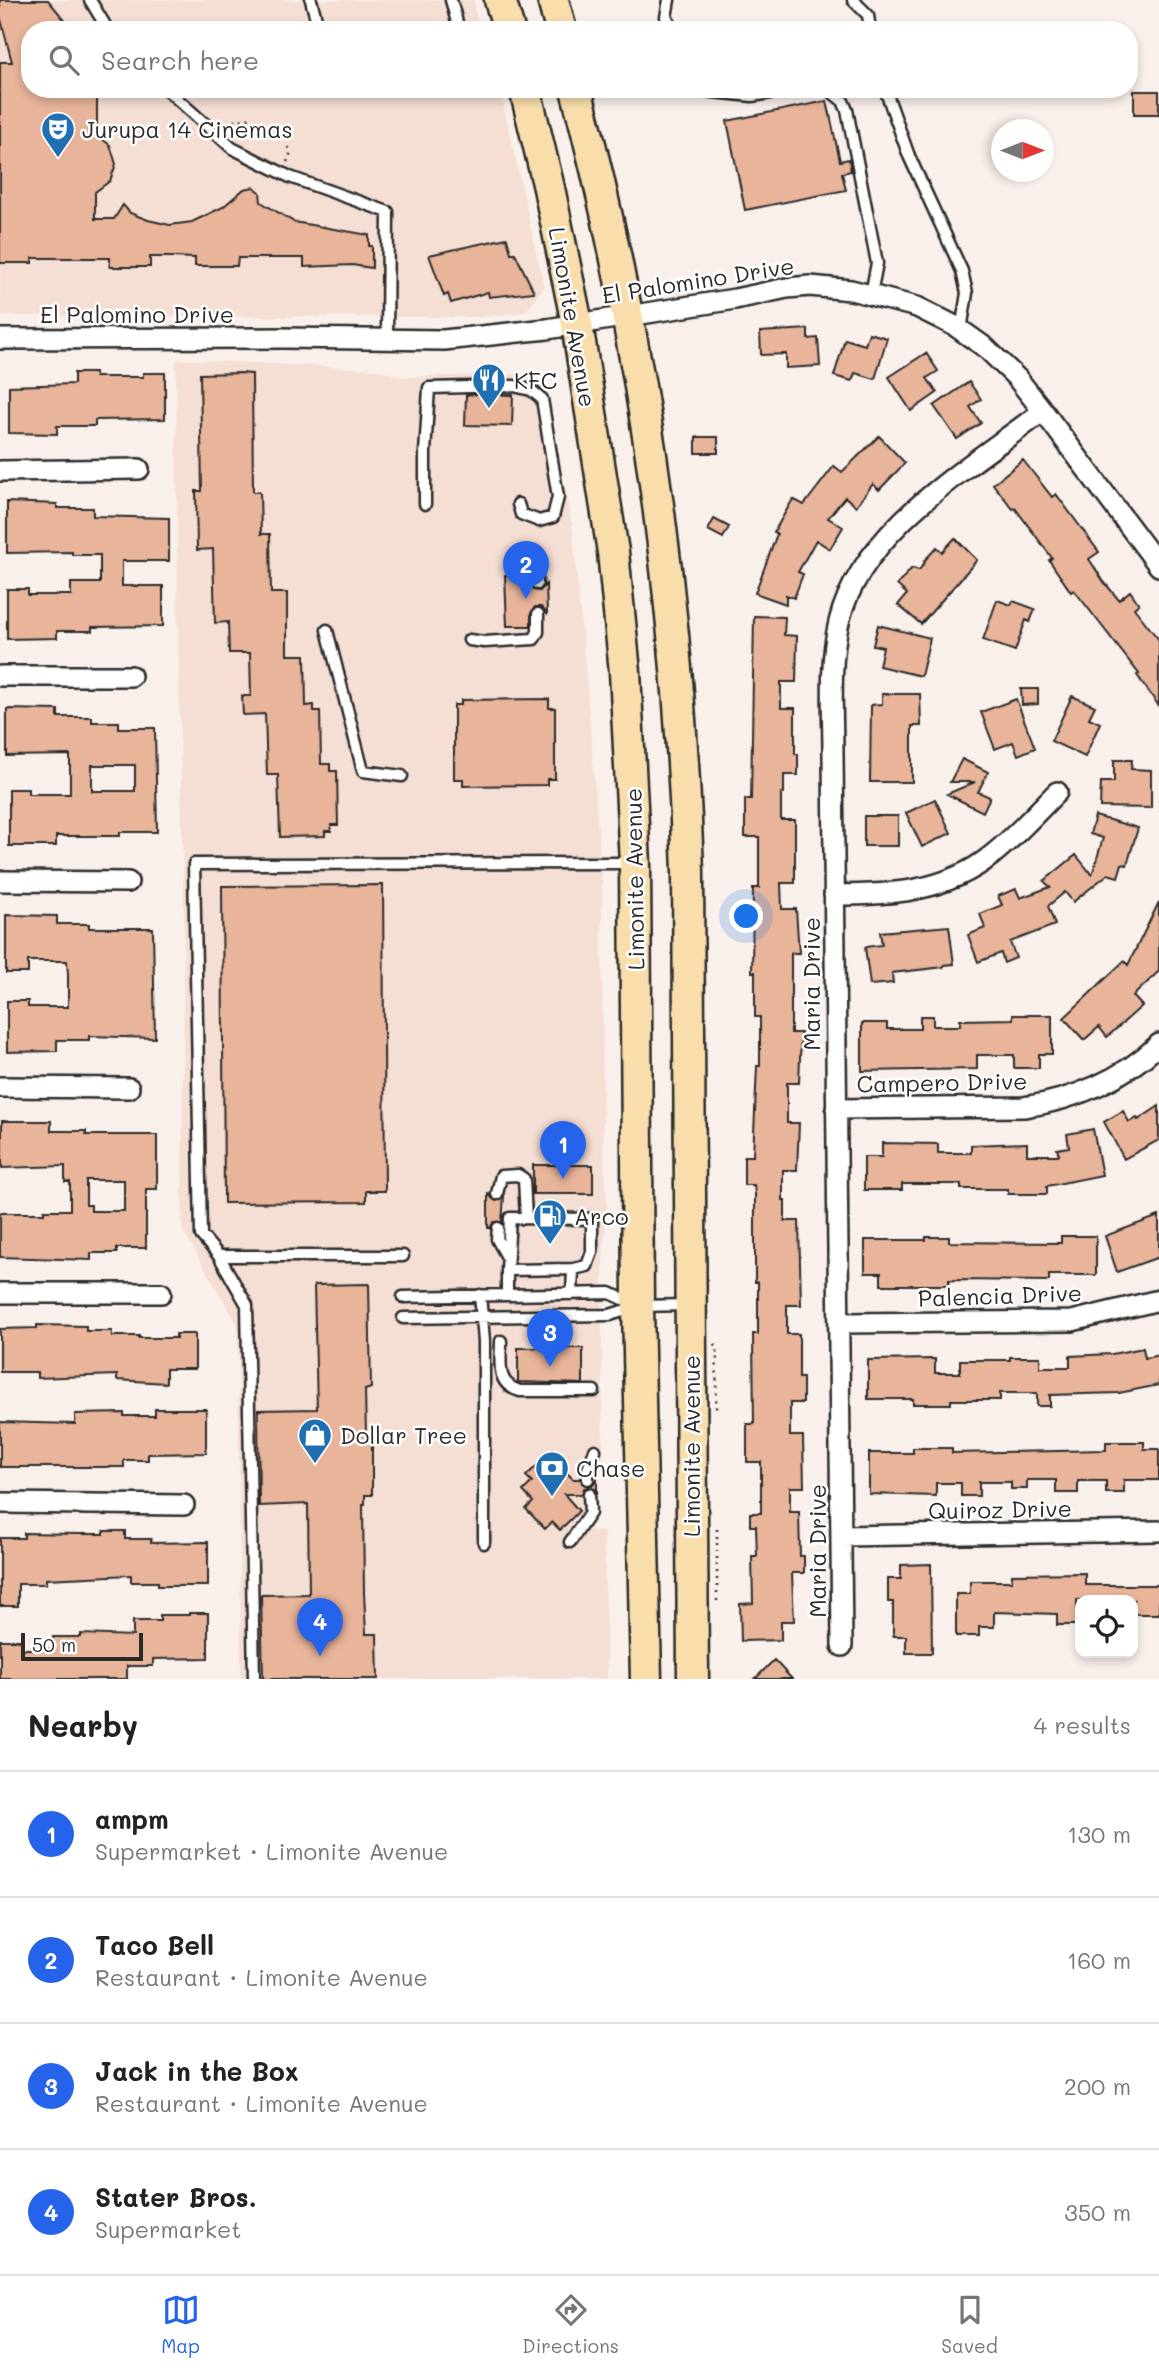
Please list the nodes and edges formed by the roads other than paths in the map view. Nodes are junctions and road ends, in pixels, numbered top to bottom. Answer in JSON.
{"nodes":[{"id":1,"x":312,"y":0,"type":"edge"},
{"id":2,"x":451,"y":0,"type":"edge"},
{"id":3,"x":500,"y":0,"type":"edge"},
{"id":4,"x":553,"y":0,"type":"edge"},
{"id":5,"x":669,"y":0,"type":"edge"},
{"id":6,"x":853,"y":0,"type":"edge"},
{"id":7,"x":93,"y":1,"type":"edge"},
{"id":8,"x":103,"y":21,"type":"edge"},
{"id":9,"x":317,"y":21,"type":"edge"},
{"id":10,"x":457,"y":21,"type":"edge"},
{"id":11,"x":506,"y":21,"type":"edge"},
{"id":12,"x":559,"y":21,"type":"edge"},
{"id":13,"x":668,"y":21,"type":"edge"},
{"id":14,"x":868,"y":21,"type":"edge"},
{"id":15,"x":176,"y":98,"type":"edge"},
{"id":16,"x":527,"y":98,"type":"edge"},
{"id":17,"x":580,"y":98,"type":"edge"},
{"id":18,"x":839,"y":98,"type":"edge"},
{"id":19,"x":888,"y":98,"type":"edge"},
{"id":20,"x":871,"y":294,"type":"junction"},
{"id":21,"x":628,"y":316,"type":"junction"},
{"id":22,"x":577,"y":324,"type":"junction"},
{"id":23,"x":961,"y":330,"type":"junction"},
{"id":24,"x":0,"y":339,"type":"edge"},
{"id":25,"x":387,"y":340,"type":"junction"},
{"id":26,"x":1043,"y":411,"type":"junction"},
{"id":27,"x":139,"y":470,"type":"dead end"},
{"id":28,"x":0,"y":471,"type":"edge"},
{"id":29,"x":425,"y":504,"type":"dead end"},
{"id":30,"x":518,"y":504,"type":"dead end"},
{"id":31,"x":536,"y":553,"type":"dead end"},
{"id":32,"x":1159,"y":566,"type":"edge"},
{"id":33,"x":537,"y":584,"type":"dead end"},
{"id":34,"x":538,"y":614,"type":"dead end"},
{"id":35,"x":327,"y":630,"type":"dead end"},
{"id":36,"x":469,"y":640,"type":"dead end"},
{"id":37,"x":0,"y":676,"type":"edge"},
{"id":38,"x":131,"y":676,"type":"dead end"},
{"id":39,"x":402,"y":776,"type":"dead end"},
{"id":40,"x":1058,"y":792,"type":"dead end"},
{"id":41,"x":635,"y":863,"type":"junction"},
{"id":42,"x":0,"y":881,"type":"edge"},
{"id":43,"x":128,"y":882,"type":"dead end"},
{"id":44,"x":835,"y":895,"type":"junction"},
{"id":45,"x":1159,"y":1044,"type":"edge"},
{"id":46,"x":0,"y":1087,"type":"edge"},
{"id":47,"x":129,"y":1088,"type":"dead end"},
{"id":48,"x":836,"y":1109,"type":"junction"},
{"id":49,"x":496,"y":1194,"type":"dead end"},
{"id":50,"x":526,"y":1218,"type":"junction"},
{"id":51,"x":498,"y":1228,"type":"dead end"},
{"id":52,"x":219,"y":1255,"type":"junction"},
{"id":53,"x":403,"y":1256,"type":"dead end"},
{"id":54,"x":507,"y":1258,"type":"junction"},
{"id":55,"x":573,"y":1269,"type":"junction"},
{"id":56,"x":507,"y":1270,"type":"junction"},
{"id":57,"x":0,"y":1293,"type":"edge"},
{"id":58,"x":161,"y":1293,"type":"dead end"},
{"id":59,"x":572,"y":1294,"type":"junction"},
{"id":60,"x":480,"y":1295,"type":"junction"},
{"id":61,"x":506,"y":1295,"type":"junction"},
{"id":62,"x":403,"y":1297,"type":"dead end"},
{"id":63,"x":1159,"y":1300,"type":"edge"},
{"id":64,"x":691,"y":1305,"type":"junction"},
{"id":65,"x":638,"y":1306,"type":"junction"},
{"id":66,"x":482,"y":1316,"type":"junction"},
{"id":67,"x":403,"y":1318,"type":"dead end"},
{"id":68,"x":840,"y":1323,"type":"junction"},
{"id":69,"x":500,"y":1340,"type":"dead end"},
{"id":70,"x":594,"y":1391,"type":"dead end"},
{"id":71,"x":595,"y":1450,"type":"dead end"},
{"id":72,"x":588,"y":1479,"type":"dead end"},
{"id":73,"x":589,"y":1494,"type":"dead end"},
{"id":74,"x":0,"y":1503,"type":"edge"},
{"id":75,"x":184,"y":1505,"type":"dead end"},
{"id":76,"x":1159,"y":1531,"type":"edge"},
{"id":77,"x":842,"y":1535,"type":"junction"},
{"id":78,"x":570,"y":1542,"type":"dead end"},
{"id":79,"x":484,"y":1543,"type":"dead end"},
{"id":80,"x":842,"y":1646,"type":"dead end"},
{"id":81,"x":254,"y":1679,"type":"edge"},
{"id":82,"x":646,"y":1679,"type":"edge"},
{"id":83,"x":692,"y":1679,"type":"edge"}],
"edges":[{"from":1,"to":9,"type":"lane"},
{"from":2,"to":10,"type":"lane"},
{"from":3,"to":11,"type":"main road"},
{"from":4,"to":12,"type":"main road"},
{"from":5,"to":13,"type":"lane"},
{"from":6,"to":14,"type":"lane"},
{"from":7,"to":8,"type":"lane"},
{"from":15,"to":25,"type":"lane"},
{"from":16,"to":22,"type":"main road","name":"Limonite Avenue"},
{"from":17,"to":21,"type":"main road","name":"Limonite Avenue"},
{"from":18,"to":20,"type":"lane"},
{"from":19,"to":23,"type":"lane"},
{"from":20,"to":21,"type":"street","name":"El Palomino Drive"},
{"from":20,"to":23,"type":"street","name":"El Palomino Drive"},
{"from":21,"to":22,"type":"street","name":"El Palomino Drive"},
{"from":21,"to":64,"type":"main road","name":"Limonite Avenue"},
{"from":22,"to":25,"type":"street","name":"El Palomino Drive"},
{"from":22,"to":41,"type":"main road","name":"Limonite Avenue"},
{"from":23,"to":26,"type":"street","name":"El Palomino Drive"},
{"from":24,"to":25,"type":"street","name":"El Palomino Drive"},
{"from":26,"to":32,"type":"street","name":"El Palomino Drive"},
{"from":26,"to":44,"type":"street","name":"Maria Drive"},
{"from":27,"to":28,"type":"street"},
{"from":29,"to":30,"type":"lane"},
{"from":31,"to":33,"type":"lane"},
{"from":34,"to":36,"type":"lane"},
{"from":35,"to":39,"type":"lane"},
{"from":37,"to":38,"type":"street"},
{"from":40,"to":44,"type":"street"},
{"from":41,"to":52,"type":"lane"},
{"from":41,"to":65,"type":"main road","name":"Limonite Avenue"},
{"from":42,"to":43,"type":"street"},
{"from":44,"to":48,"type":"street","name":"Maria Drive"},
{"from":45,"to":48,"type":"street","name":"Campero Drive"},
{"from":46,"to":47,"type":"street"},
{"from":48,"to":68,"type":"street","name":"Maria Drive"},
{"from":49,"to":50,"type":"lane"},
{"from":50,"to":54,"type":"lane"},
{"from":50,"to":55,"type":"lane"},
{"from":51,"to":54,"type":"lane"},
{"from":52,"to":53,"type":"lane"},
{"from":52,"to":81,"type":"lane"},
{"from":54,"to":56,"type":"lane"},
{"from":55,"to":56,"type":"lane"},
{"from":55,"to":59,"type":"lane"},
{"from":56,"to":61,"type":"lane"},
{"from":57,"to":58,"type":"street"},
{"from":59,"to":61,"type":"lane"},
{"from":59,"to":65,"type":"lane"},
{"from":60,"to":61,"type":"lane"},
{"from":60,"to":62,"type":"lane"},
{"from":60,"to":66,"type":"lane"},
{"from":63,"to":68,"type":"street","name":"Palencia Drive"},
{"from":64,"to":65,"type":"lane"},
{"from":64,"to":83,"type":"main road","name":"Limonite Avenue"},
{"from":65,"to":66,"type":"lane"},
{"from":65,"to":82,"type":"main road","name":"Limonite Avenue"},
{"from":66,"to":67,"type":"lane"},
{"from":66,"to":79,"type":"lane"},
{"from":68,"to":77,"type":"street","name":"Maria Drive"},
{"from":69,"to":70,"type":"lane"},
{"from":71,"to":72,"type":"lane"},
{"from":73,"to":78,"type":"lane"},
{"from":74,"to":75,"type":"street"},
{"from":76,"to":77,"type":"street","name":"Quiroz Drive"},
{"from":77,"to":80,"type":"street","name":"Maria Drive"}]}
